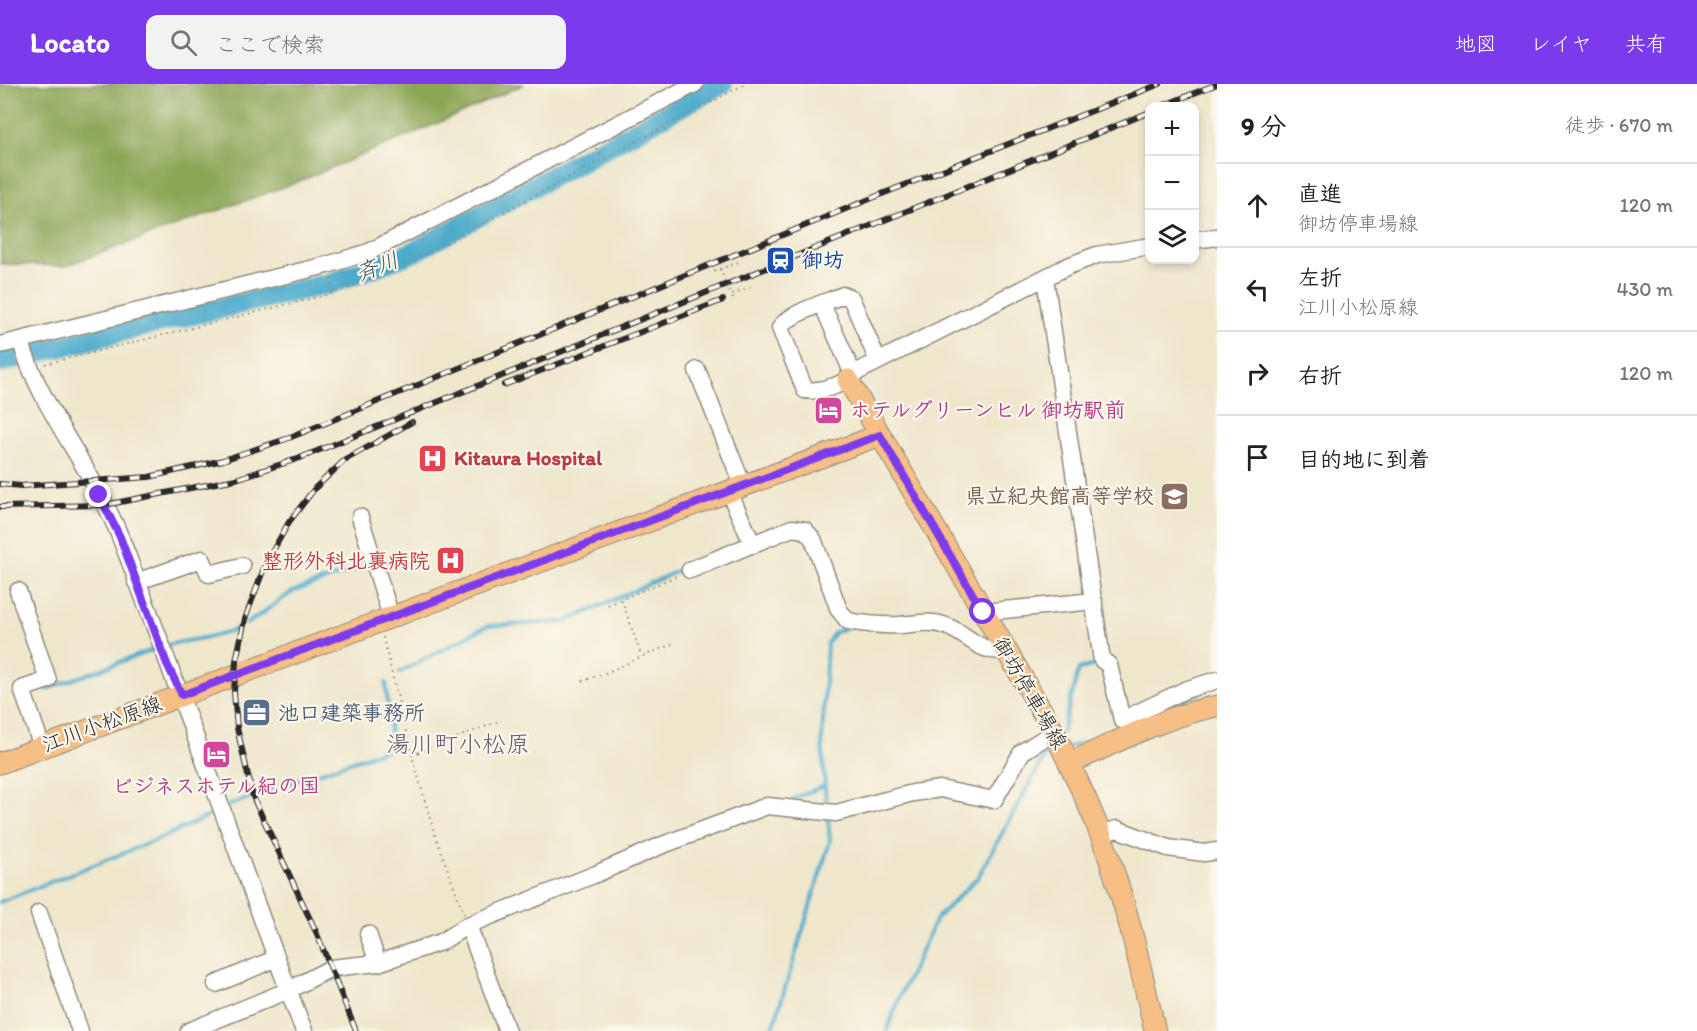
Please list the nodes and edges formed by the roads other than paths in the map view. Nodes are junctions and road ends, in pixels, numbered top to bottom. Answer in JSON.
{"nodes":[{"id":1,"x":695,"y":84,"type":"edge"},
{"id":2,"x":1217,"y":237,"type":"edge"},
{"id":3,"x":1199,"y":239,"type":"edge"},
{"id":4,"x":1145,"y":247,"type":"edge"},
{"id":5,"x":1045,"y":278,"type":"junction"},
{"id":6,"x":822,"y":304,"type":"junction"},
{"id":7,"x":21,"y":342,"type":"junction"},
{"id":8,"x":0,"y":345,"type":"edge"},
{"id":9,"x":878,"y":361,"type":"junction"},
{"id":10,"x":697,"y":370,"type":"dead end"},
{"id":11,"x":850,"y":377,"type":"junction"},
{"id":12,"x":880,"y":435,"type":"junction"},
{"id":13,"x":736,"y":489,"type":"junction"},
{"id":14,"x":360,"y":517,"type":"dead end"},
{"id":15,"x":753,"y":545,"type":"junction"},
{"id":16,"x":242,"y":566,"type":"dead end"},
{"id":17,"x":690,"y":570,"type":"road end"},
{"id":18,"x":136,"y":582,"type":"junction"},
{"id":19,"x":18,"y":591,"type":"dead end"},
{"id":20,"x":1094,"y":601,"type":"junction"},
{"id":21,"x":983,"y":612,"type":"junction"},
{"id":22,"x":385,"y":620,"type":"junction"},
{"id":23,"x":1006,"y":650,"type":"junction"},
{"id":24,"x":1217,"y":680,"type":"edge"},
{"id":25,"x":182,"y":695,"type":"junction"},
{"id":26,"x":1217,"y":706,"type":"edge"},
{"id":27,"x":1054,"y":732,"type":"junction"},
{"id":28,"x":42,"y":747,"type":"junction"},
{"id":29,"x":0,"y":763,"type":"edge"},
{"id":30,"x":1070,"y":764,"type":"junction"},
{"id":31,"x":1101,"y":834,"type":"junction"},
{"id":32,"x":1217,"y":850,"type":"edge"},
{"id":33,"x":39,"y":913,"type":"dead end"},
{"id":34,"x":468,"y":925,"type":"junction"},
{"id":35,"x":369,"y":934,"type":"dead end"},
{"id":36,"x":277,"y":958,"type":"junction"},
{"id":37,"x":378,"y":963,"type":"junction"},
{"id":38,"x":216,"y":984,"type":"dead end"},
{"id":39,"x":289,"y":990,"type":"junction"},
{"id":40,"x":80,"y":1031,"type":"edge"},
{"id":41,"x":189,"y":1031,"type":"edge"},
{"id":42,"x":304,"y":1031,"type":"edge"},
{"id":43,"x":507,"y":1031,"type":"edge"},
{"id":44,"x":1155,"y":1031,"type":"edge"}],
"edges":[{"from":1,"to":7,"type":"street"},
{"from":2,"to":3,"type":"street"},
{"from":4,"to":5,"type":"street"},
{"from":5,"to":9,"type":"street"},
{"from":5,"to":20,"type":"street"},
{"from":6,"to":9,"type":"street"},
{"from":6,"to":11,"type":"street"},
{"from":6,"to":11,"type":"street"},
{"from":7,"to":8,"type":"street"},
{"from":7,"to":18,"type":"street"},
{"from":9,"to":11,"type":"street"},
{"from":10,"to":13,"type":"street"},
{"from":11,"to":12,"type":"main road","name":"御坊停車場線"},
{"from":12,"to":13,"type":"main road","name":"江川小松原線"},
{"from":12,"to":21,"type":"main road","name":"御坊停車場線"},
{"from":13,"to":15,"type":"street"},
{"from":13,"to":22,"type":"main road","name":"江川小松原線"},
{"from":14,"to":22,"type":"street"},
{"from":15,"to":17,"type":"street"},
{"from":15,"to":23,"type":"street"},
{"from":16,"to":18,"type":"street"},
{"from":18,"to":25,"type":"street"},
{"from":19,"to":28,"type":"street"},
{"from":20,"to":21,"type":"street"},
{"from":20,"to":24,"type":"street"},
{"from":21,"to":23,"type":"main road","name":"御坊停車場線"},
{"from":22,"to":25,"type":"main road","name":"江川小松原線"},
{"from":23,"to":27,"type":"main road","name":"御坊停車場線"},
{"from":25,"to":28,"type":"main road","name":"江川小松原線"},
{"from":25,"to":36,"type":"street"},
{"from":26,"to":30,"type":"main road"},
{"from":27,"to":30,"type":"main road","name":"御坊停車場線"},
{"from":27,"to":34,"type":"street"},
{"from":28,"to":29,"type":"main road","name":"江川小松原線"},
{"from":30,"to":31,"type":"main road","name":"御坊停車場線"},
{"from":31,"to":32,"type":"street"},
{"from":31,"to":44,"type":"main road","name":"御坊停車場線"},
{"from":33,"to":40,"type":"street"},
{"from":34,"to":37,"type":"street"},
{"from":34,"to":43,"type":"street"},
{"from":35,"to":37,"type":"street"},
{"from":36,"to":38,"type":"street"},
{"from":36,"to":39,"type":"street"},
{"from":37,"to":39,"type":"street"},
{"from":39,"to":41,"type":"street"},
{"from":39,"to":42,"type":"street"}]}
